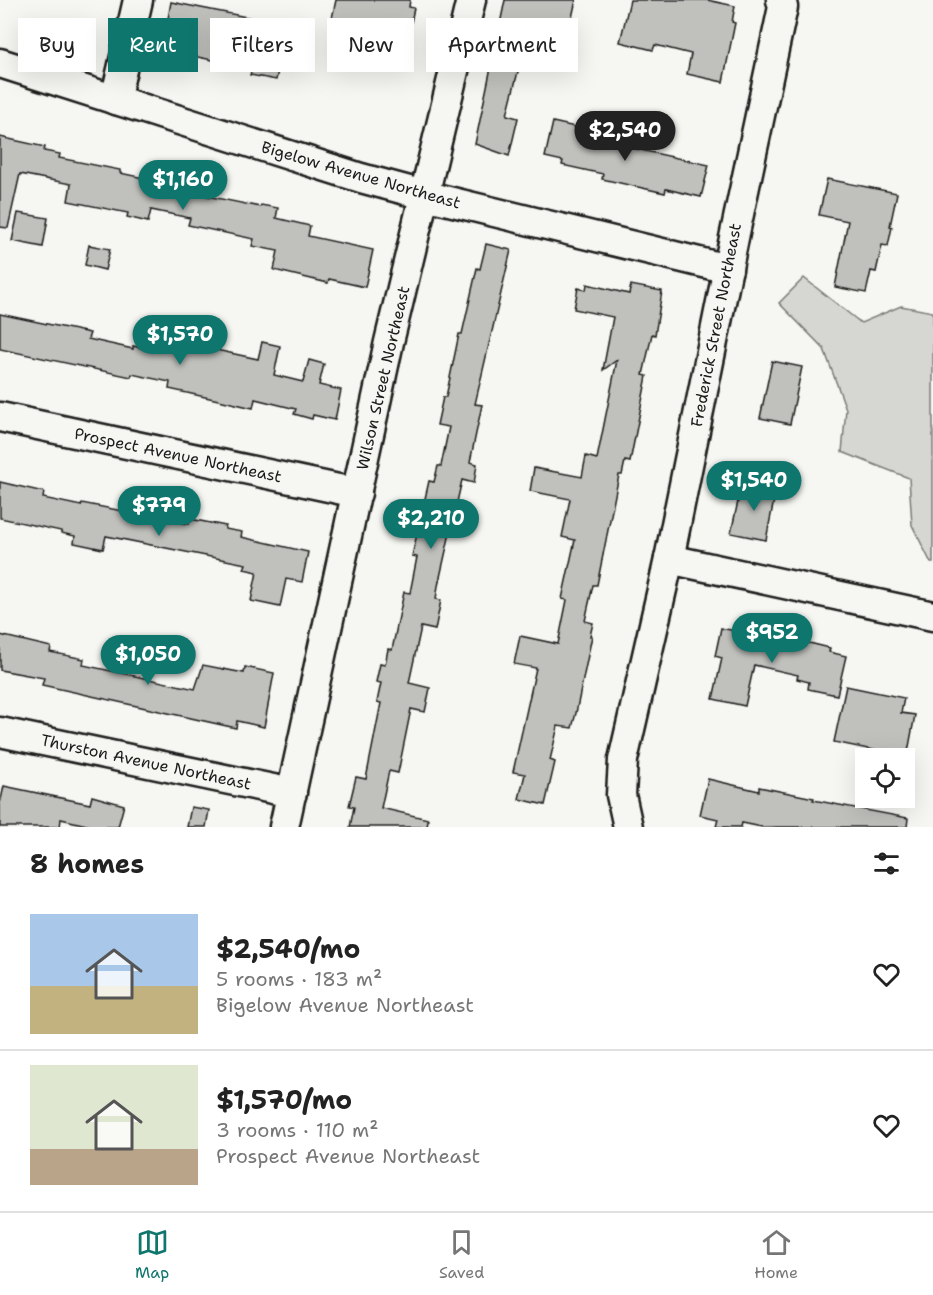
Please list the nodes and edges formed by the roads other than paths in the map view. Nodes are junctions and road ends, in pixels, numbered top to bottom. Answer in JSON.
{"nodes":[{"id":1,"x":138,"y":0,"type":"edge"},
{"id":2,"x":471,"y":0,"type":"edge"},
{"id":3,"x":781,"y":0,"type":"edge"},
{"id":4,"x":0,"y":63,"type":"edge"},
{"id":5,"x":115,"y":100,"type":"junction"},
{"id":6,"x":424,"y":195,"type":"junction"},
{"id":7,"x":728,"y":269,"type":"junction"},
{"id":8,"x":0,"y":417,"type":"edge"},
{"id":9,"x":357,"y":493,"type":"junction"},
{"id":10,"x":669,"y":560,"type":"junction"},
{"id":11,"x":933,"y":616,"type":"edge"},
{"id":12,"x":0,"y":732,"type":"edge"},
{"id":13,"x":292,"y":793,"type":"junction"},
{"id":14,"x":284,"y":827,"type":"edge"},
{"id":15,"x":628,"y":827,"type":"edge"}],
"edges":[{"from":1,"to":5,"type":"street"},
{"from":2,"to":6,"type":"street","name":"Wilson Street Northeast"},
{"from":3,"to":7,"type":"street","name":"Frederick Street Northeast"},
{"from":4,"to":5,"type":"street","name":"Bigelow Avenue Northeast"},
{"from":5,"to":6,"type":"street","name":"Bigelow Avenue Northeast"},
{"from":6,"to":7,"type":"street","name":"Bigelow Avenue Northeast"},
{"from":6,"to":9,"type":"street","name":"Wilson Street Northeast"},
{"from":7,"to":10,"type":"street","name":"Frederick Street Northeast"},
{"from":8,"to":9,"type":"street","name":"Prospect Avenue Northeast"},
{"from":9,"to":13,"type":"street","name":"Wilson Street Northeast"},
{"from":10,"to":11,"type":"street"},
{"from":10,"to":15,"type":"street","name":"Frederick Street Northeast"},
{"from":12,"to":13,"type":"street","name":"Thurston Avenue Northeast"},
{"from":13,"to":14,"type":"street","name":"Wilson Street Northeast"}]}
